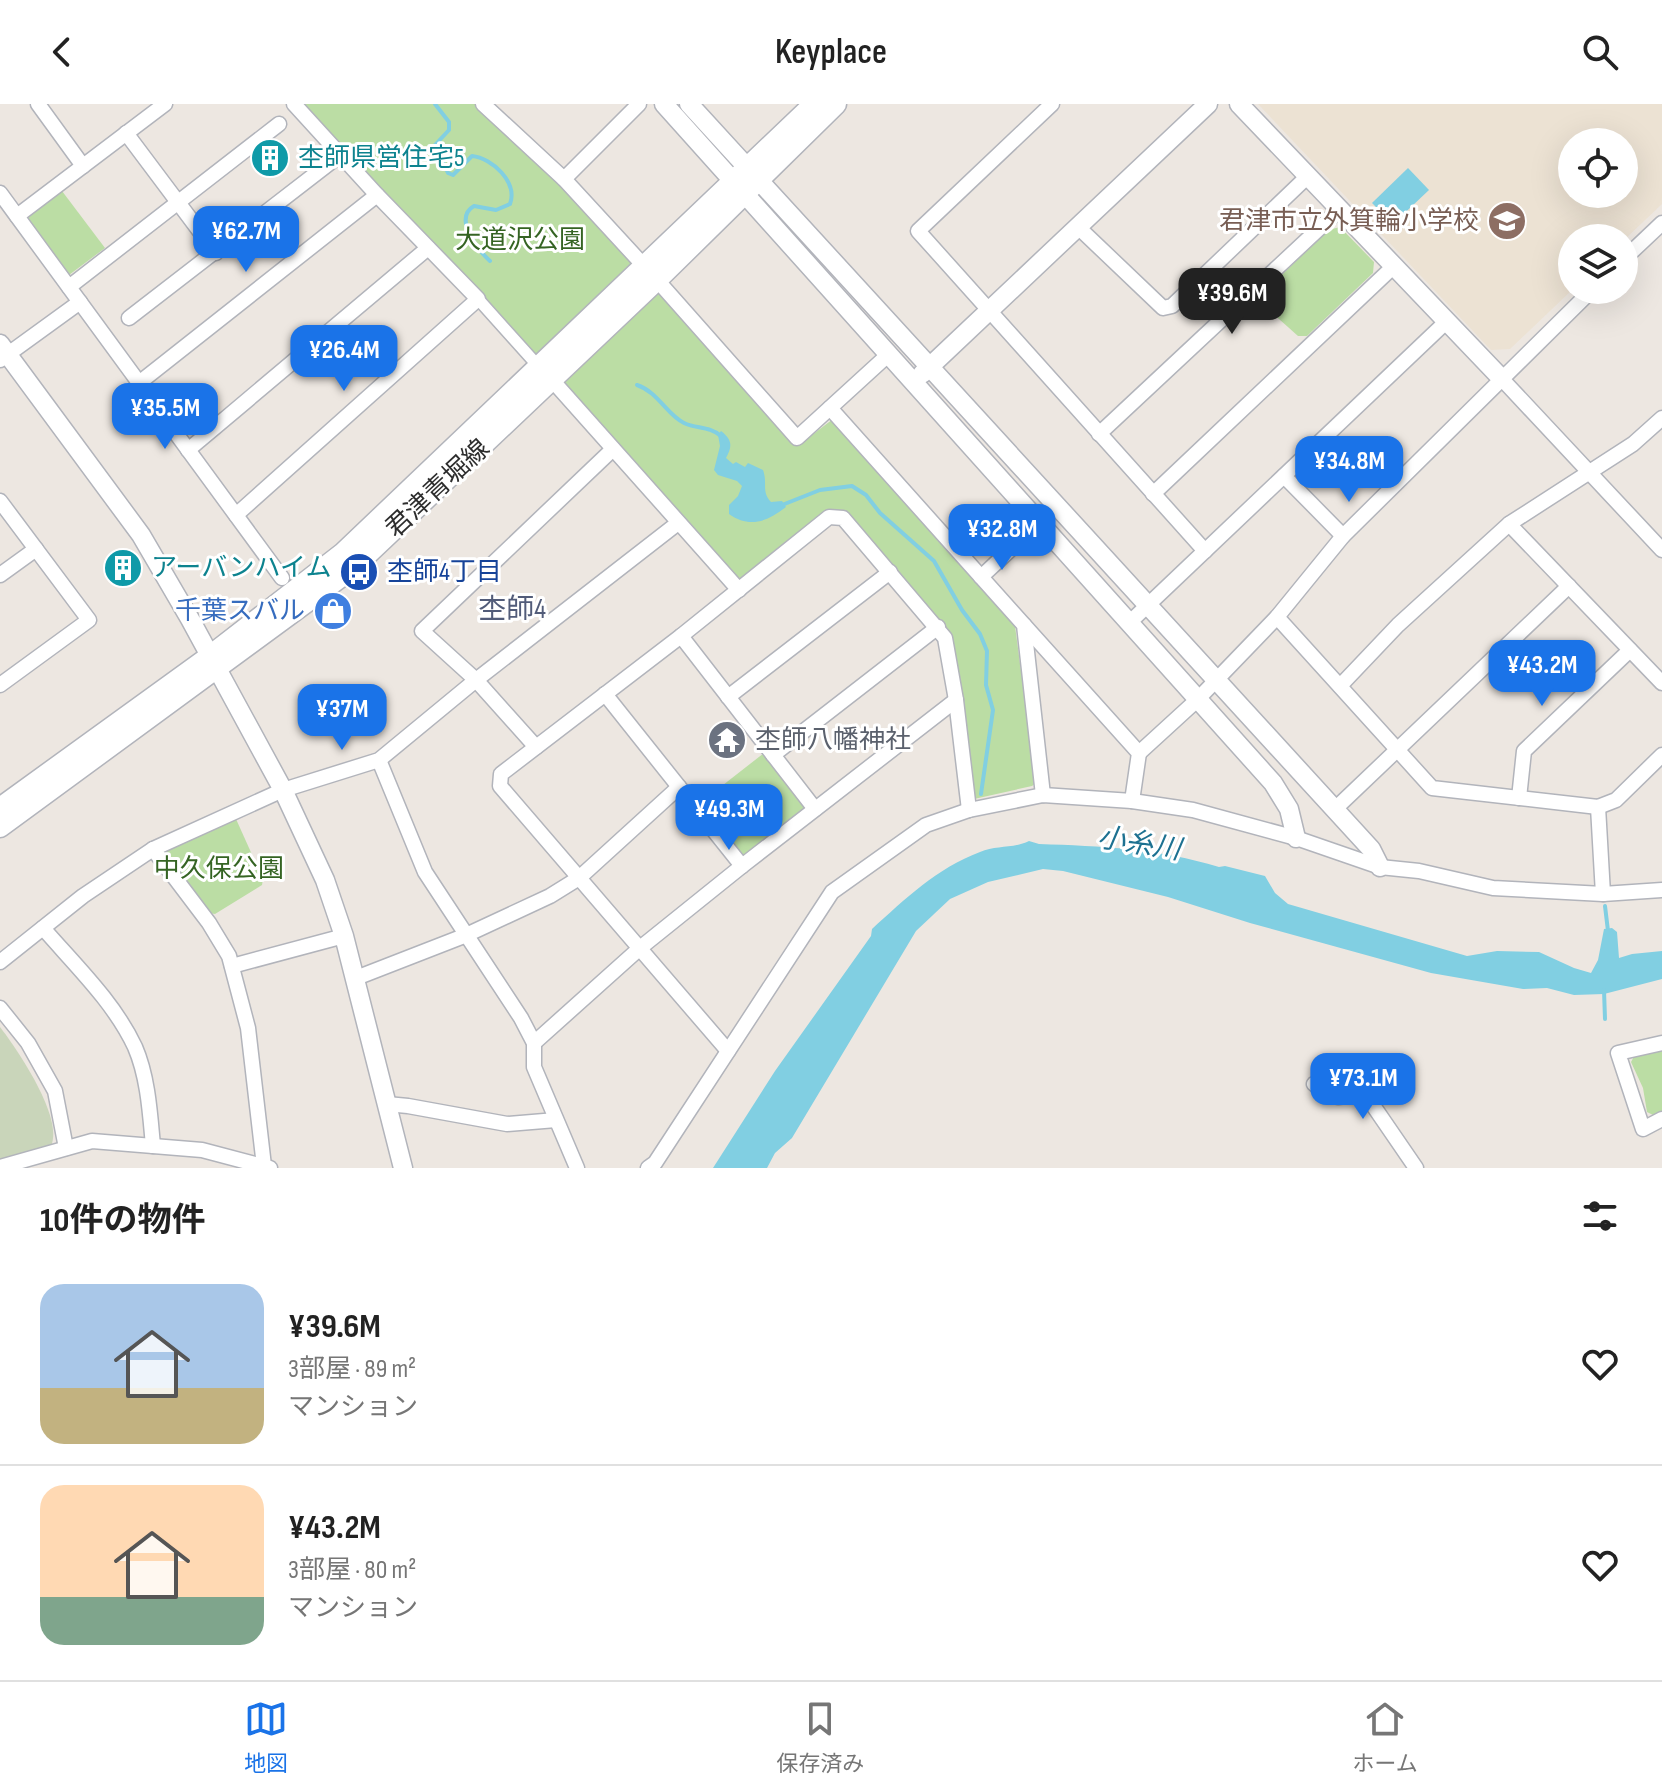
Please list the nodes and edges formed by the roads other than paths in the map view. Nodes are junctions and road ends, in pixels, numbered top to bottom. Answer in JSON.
{"nodes":[{"id":1,"x":38,"y":104,"type":"edge"},
{"id":2,"x":165,"y":104,"type":"edge"},
{"id":3,"x":294,"y":104,"type":"edge"},
{"id":4,"x":483,"y":104,"type":"edge"},
{"id":5,"x":639,"y":104,"type":"edge"},
{"id":6,"x":664,"y":104,"type":"edge"},
{"id":7,"x":689,"y":104,"type":"edge"},
{"id":8,"x":814,"y":104,"type":"edge"},
{"id":9,"x":836,"y":104,"type":"edge"},
{"id":10,"x":1052,"y":104,"type":"edge"},
{"id":11,"x":1208,"y":104,"type":"edge"},
{"id":12,"x":1239,"y":104,"type":"edge"},
{"id":13,"x":279,"y":124,"type":"dead end"},
{"id":14,"x":126,"y":133,"type":"junction"},
{"id":15,"x":340,"y":155,"type":"junction"},
{"id":16,"x":83,"y":166,"type":"junction"},
{"id":17,"x":1308,"y":176,"type":"junction"},
{"id":18,"x":564,"y":179,"type":"junction"},
{"id":19,"x":746,"y":180,"type":"junction"},
{"id":20,"x":0,"y":193,"type":"edge"},
{"id":21,"x":377,"y":195,"type":"junction"},
{"id":22,"x":178,"y":202,"type":"junction"},
{"id":23,"x":1340,"y":209,"type":"junction"},
{"id":24,"x":17,"y":216,"type":"junction"},
{"id":25,"x":1662,"y":223,"type":"edge"},
{"id":26,"x":1078,"y":227,"type":"junction"},
{"id":27,"x":1638,"y":246,"type":"edge"},
{"id":28,"x":428,"y":248,"type":"junction"},
{"id":29,"x":216,"y":253,"type":"junction"},
{"id":30,"x":1394,"y":266,"type":"junction"},
{"id":31,"x":651,"y":274,"type":"junction"},
{"id":32,"x":69,"y":287,"type":"junction"},
{"id":33,"x":478,"y":299,"type":"junction"},
{"id":34,"x":80,"y":302,"type":"junction"},
{"id":35,"x":1578,"y":304,"type":"edge"},
{"id":36,"x":988,"y":311,"type":"junction"},
{"id":37,"x":129,"y":318,"type":"dead end"},
{"id":38,"x":1447,"y":321,"type":"junction"},
{"id":39,"x":3,"y":353,"type":"edge"},
{"id":40,"x":889,"y":354,"type":"junction"},
{"id":41,"x":929,"y":367,"type":"junction"},
{"id":42,"x":546,"y":374,"type":"junction"},
{"id":43,"x":1501,"y":378,"type":"junction"},
{"id":44,"x":914,"y":381,"type":"junction"},
{"id":45,"x":139,"y":383,"type":"junction"},
{"id":46,"x":830,"y":408,"type":"junction"},
{"id":47,"x":1662,"y":418,"type":"edge"},
{"id":48,"x":1099,"y":434,"type":"junction"},
{"id":49,"x":613,"y":449,"type":"junction"},
{"id":50,"x":188,"y":450,"type":"junction"},
{"id":51,"x":1589,"y":473,"type":"junction"},
{"id":52,"x":1284,"y":476,"type":"junction"},
{"id":53,"x":1153,"y":494,"type":"junction"},
{"id":54,"x":0,"y":501,"type":"edge"},
{"id":55,"x":1057,"y":506,"type":"junction"},
{"id":56,"x":236,"y":515,"type":"junction"},
{"id":57,"x":1040,"y":522,"type":"junction"},
{"id":58,"x":678,"y":523,"type":"junction"},
{"id":59,"x":1509,"y":524,"type":"junction"},
{"id":60,"x":1343,"y":536,"type":"junction"},
{"id":61,"x":1660,"y":545,"type":"edge"},
{"id":62,"x":36,"y":549,"type":"junction"},
{"id":63,"x":1205,"y":551,"type":"junction"},
{"id":64,"x":890,"y":572,"type":"junction"},
{"id":65,"x":0,"y":575,"type":"edge"},
{"id":66,"x":981,"y":577,"type":"junction"},
{"id":67,"x":282,"y":578,"type":"dead end"},
{"id":68,"x":1569,"y":586,"type":"junction"},
{"id":69,"x":739,"y":590,"type":"junction"},
{"id":70,"x":1148,"y":605,"type":"junction"},
{"id":71,"x":1277,"y":617,"type":"junction"},
{"id":72,"x":1129,"y":623,"type":"junction"},
{"id":73,"x":1024,"y":625,"type":"junction"},
{"id":74,"x":938,"y":627,"type":"junction"},
{"id":75,"x":681,"y":636,"type":"junction"},
{"id":76,"x":1630,"y":650,"type":"junction"},
{"id":77,"x":213,"y":663,"type":"junction"},
{"id":78,"x":476,"y":680,"type":"junction"},
{"id":79,"x":1216,"y":680,"type":"junction"},
{"id":80,"x":1662,"y":683,"type":"edge"},
{"id":81,"x":0,"y":685,"type":"edge"},
{"id":82,"x":1340,"y":686,"type":"junction"},
{"id":83,"x":605,"y":694,"type":"junction"},
{"id":84,"x":728,"y":697,"type":"junction"},
{"id":85,"x":956,"y":700,"type":"junction"},
{"id":86,"x":1197,"y":700,"type":"junction"},
{"id":87,"x":536,"y":747,"type":"junction"},
{"id":88,"x":1397,"y":749,"type":"junction"},
{"id":89,"x":1139,"y":753,"type":"junction"},
{"id":90,"x":773,"y":755,"type":"junction"},
{"id":91,"x":1662,"y":755,"type":"edge"},
{"id":92,"x":379,"y":760,"type":"junction"},
{"id":93,"x":679,"y":787,"type":"junction"},
{"id":94,"x":283,"y":790,"type":"junction"},
{"id":95,"x":1043,"y":795,"type":"junction"},
{"id":96,"x":1519,"y":798,"type":"junction"},
{"id":97,"x":1132,"y":801,"type":"junction"},
{"id":98,"x":1598,"y":807,"type":"junction"},
{"id":99,"x":0,"y":808,"type":"edge"},
{"id":100,"x":815,"y":809,"type":"junction"},
{"id":101,"x":1335,"y":809,"type":"junction"},
{"id":102,"x":969,"y":810,"type":"junction"},
{"id":103,"x":0,"y":827,"type":"edge"},
{"id":104,"x":1296,"y":838,"type":"junction"},
{"id":105,"x":153,"y":849,"type":"junction"},
{"id":106,"x":742,"y":866,"type":"junction"},
{"id":107,"x":1380,"y":867,"type":"junction"},
{"id":108,"x":579,"y":878,"type":"junction"},
{"id":109,"x":1662,"y":890,"type":"edge"},
{"id":110,"x":1603,"y":894,"type":"junction"},
{"id":111,"x":43,"y":928,"type":"junction"},
{"id":112,"x":344,"y":936,"type":"junction"},
{"id":113,"x":464,"y":936,"type":"junction"},
{"id":114,"x":640,"y":948,"type":"junction"},
{"id":115,"x":0,"y":962,"type":"edge"},
{"id":116,"x":232,"y":966,"type":"junction"},
{"id":117,"x":356,"y":978,"type":"junction"},
{"id":118,"x":0,"y":1008,"type":"edge"},
{"id":119,"x":534,"y":1043,"type":"junction"},
{"id":120,"x":1662,"y":1043,"type":"edge"},
{"id":121,"x":728,"y":1051,"type":"junction"},
{"id":122,"x":1314,"y":1084,"type":"dead end"},
{"id":123,"x":387,"y":1104,"type":"junction"},
{"id":124,"x":1662,"y":1119,"type":"edge"},
{"id":125,"x":556,"y":1120,"type":"junction"},
{"id":126,"x":153,"y":1146,"type":"junction"},
{"id":127,"x":66,"y":1148,"type":"junction"},
{"id":128,"x":0,"y":1167,"type":"edge"},
{"id":129,"x":267,"y":1167,"type":"edge"},
{"id":130,"x":403,"y":1168,"type":"edge"},
{"id":131,"x":577,"y":1168,"type":"edge"},
{"id":132,"x":648,"y":1168,"type":"edge"},
{"id":133,"x":1416,"y":1168,"type":"edge"}],
"edges":[{"from":1,"to":16,"type":"street"},
{"from":2,"to":14,"type":"street"},
{"from":3,"to":15,"type":"street"},
{"from":4,"to":18,"type":"street"},
{"from":5,"to":18,"type":"street"},
{"from":6,"to":19,"type":"street"},
{"from":7,"to":19,"type":"street"},
{"from":8,"to":19,"type":"main road","name":"君津青堀線"},
{"from":9,"to":19,"type":"main road","name":"君津青堀線"},
{"from":10,"to":36,"type":"street"},
{"from":11,"to":26,"type":"street"},
{"from":12,"to":17,"type":"street"},
{"from":13,"to":22,"type":"street"},
{"from":14,"to":16,"type":"street"},
{"from":14,"to":22,"type":"street"},
{"from":15,"to":21,"type":"street"},
{"from":15,"to":29,"type":"street"},
{"from":16,"to":24,"type":"street"},
{"from":17,"to":23,"type":"street"},
{"from":17,"to":26,"type":"street"},
{"from":18,"to":31,"type":"street"},
{"from":19,"to":31,"type":"main road","name":"君津青堀線"},
{"from":19,"to":40,"type":"street"},
{"from":19,"to":41,"type":"street"},
{"from":20,"to":24,"type":"street"},
{"from":21,"to":28,"type":"street"},
{"from":21,"to":45,"type":"street"},
{"from":22,"to":29,"type":"street"},
{"from":22,"to":32,"type":"street"},
{"from":23,"to":30,"type":"street"},
{"from":23,"to":48,"type":"street"},
{"from":24,"to":32,"type":"street"},
{"from":25,"to":27,"type":"street"},
{"from":26,"to":36,"type":"street"},
{"from":28,"to":33,"type":"street"},
{"from":28,"to":50,"type":"street"},
{"from":29,"to":37,"type":"street"},
{"from":30,"to":38,"type":"street"},
{"from":30,"to":53,"type":"street"},
{"from":31,"to":42,"type":"main road","name":"君津青堀線"},
{"from":31,"to":46,"type":"street"},
{"from":32,"to":34,"type":"street"},
{"from":33,"to":42,"type":"street"},
{"from":33,"to":56,"type":"street"},
{"from":34,"to":39,"type":"street"},
{"from":34,"to":45,"type":"street"},
{"from":35,"to":43,"type":"street"},
{"from":36,"to":41,"type":"street"},
{"from":36,"to":48,"type":"street"},
{"from":38,"to":43,"type":"street"},
{"from":38,"to":52,"type":"street"},
{"from":39,"to":77,"type":"street"},
{"from":40,"to":44,"type":"street"},
{"from":40,"to":46,"type":"street"},
{"from":41,"to":44,"type":"street"},
{"from":41,"to":55,"type":"street"},
{"from":42,"to":49,"type":"street"},
{"from":42,"to":77,"type":"main road","name":"君津青堀線"},
{"from":43,"to":51,"type":"street"},
{"from":43,"to":60,"type":"street"},
{"from":44,"to":57,"type":"street"},
{"from":45,"to":50,"type":"street"},
{"from":46,"to":66,"type":"street"},
{"from":47,"to":51,"type":"street"},
{"from":48,"to":53,"type":"street"},
{"from":49,"to":58,"type":"street"},
{"from":49,"to":78,"type":"street"},
{"from":50,"to":56,"type":"street"},
{"from":51,"to":59,"type":"street"},
{"from":51,"to":61,"type":"street"},
{"from":52,"to":60,"type":"street"},
{"from":52,"to":63,"type":"street"},
{"from":53,"to":63,"type":"street"},
{"from":54,"to":62,"type":"street"},
{"from":55,"to":57,"type":"street"},
{"from":55,"to":70,"type":"street"},
{"from":56,"to":67,"type":"street"},
{"from":57,"to":66,"type":"street"},
{"from":57,"to":72,"type":"street"},
{"from":58,"to":69,"type":"street"},
{"from":58,"to":78,"type":"street"},
{"from":59,"to":68,"type":"street"},
{"from":59,"to":82,"type":"street"},
{"from":60,"to":71,"type":"street"},
{"from":62,"to":65,"type":"street"},
{"from":62,"to":81,"type":"street"},
{"from":63,"to":70,"type":"street"},
{"from":64,"to":69,"type":"street"},
{"from":64,"to":74,"type":"street"},
{"from":64,"to":84,"type":"street"},
{"from":66,"to":73,"type":"street"},
{"from":68,"to":76,"type":"street"},
{"from":68,"to":88,"type":"street"},
{"from":69,"to":75,"type":"street"},
{"from":70,"to":72,"type":"street"},
{"from":70,"to":79,"type":"street"},
{"from":71,"to":79,"type":"street"},
{"from":71,"to":82,"type":"street"},
{"from":72,"to":86,"type":"street"},
{"from":73,"to":89,"type":"street"},
{"from":73,"to":95,"type":"street"},
{"from":74,"to":85,"type":"street"},
{"from":74,"to":90,"type":"street"},
{"from":75,"to":83,"type":"street"},
{"from":75,"to":84,"type":"street"},
{"from":76,"to":80,"type":"street"},
{"from":76,"to":96,"type":"street"},
{"from":77,"to":94,"type":"street"},
{"from":77,"to":99,"type":"main road","name":"君津青堀線"},
{"from":77,"to":103,"type":"main road","name":"君津青堀線"},
{"from":78,"to":87,"type":"street"},
{"from":78,"to":92,"type":"street"},
{"from":79,"to":86,"type":"street"},
{"from":79,"to":101,"type":"street"},
{"from":82,"to":88,"type":"street"},
{"from":83,"to":87,"type":"street"},
{"from":83,"to":93,"type":"street"},
{"from":84,"to":90,"type":"street"},
{"from":85,"to":100,"type":"street"},
{"from":85,"to":102,"type":"street"},
{"from":86,"to":89,"type":"street"},
{"from":86,"to":104,"type":"street"},
{"from":87,"to":108,"type":"street"},
{"from":88,"to":96,"type":"street"},
{"from":88,"to":101,"type":"street"},
{"from":89,"to":97,"type":"street"},
{"from":90,"to":100,"type":"street"},
{"from":91,"to":98,"type":"street"},
{"from":92,"to":94,"type":"street"},
{"from":92,"to":113,"type":"street"},
{"from":93,"to":106,"type":"street"},
{"from":93,"to":108,"type":"street"},
{"from":94,"to":105,"type":"street"},
{"from":94,"to":112,"type":"street"},
{"from":95,"to":97,"type":"street"},
{"from":95,"to":102,"type":"street"},
{"from":96,"to":98,"type":"street"},
{"from":97,"to":104,"type":"street"},
{"from":98,"to":110,"type":"street"},
{"from":100,"to":106,"type":"street"},
{"from":101,"to":107,"type":"street"},
{"from":102,"to":121,"type":"street"},
{"from":104,"to":107,"type":"street"},
{"from":105,"to":111,"type":"street"},
{"from":105,"to":116,"type":"street"},
{"from":106,"to":114,"type":"street"},
{"from":107,"to":110,"type":"street"},
{"from":108,"to":113,"type":"street"},
{"from":108,"to":114,"type":"street"},
{"from":109,"to":110,"type":"street"},
{"from":111,"to":115,"type":"street"},
{"from":111,"to":126,"type":"street"},
{"from":112,"to":116,"type":"street"},
{"from":112,"to":117,"type":"street"},
{"from":113,"to":117,"type":"street"},
{"from":113,"to":119,"type":"street"},
{"from":114,"to":119,"type":"street"},
{"from":114,"to":121,"type":"street"},
{"from":116,"to":129,"type":"street"},
{"from":117,"to":123,"type":"street"},
{"from":118,"to":127,"type":"street"},
{"from":119,"to":125,"type":"street"},
{"from":120,"to":124,"type":"street"},
{"from":121,"to":132,"type":"street"},
{"from":122,"to":133,"type":"street"},
{"from":123,"to":125,"type":"street"},
{"from":123,"to":130,"type":"street"},
{"from":125,"to":131,"type":"street"},
{"from":126,"to":127,"type":"street"},
{"from":126,"to":129,"type":"street"},
{"from":127,"to":128,"type":"street"}]}
